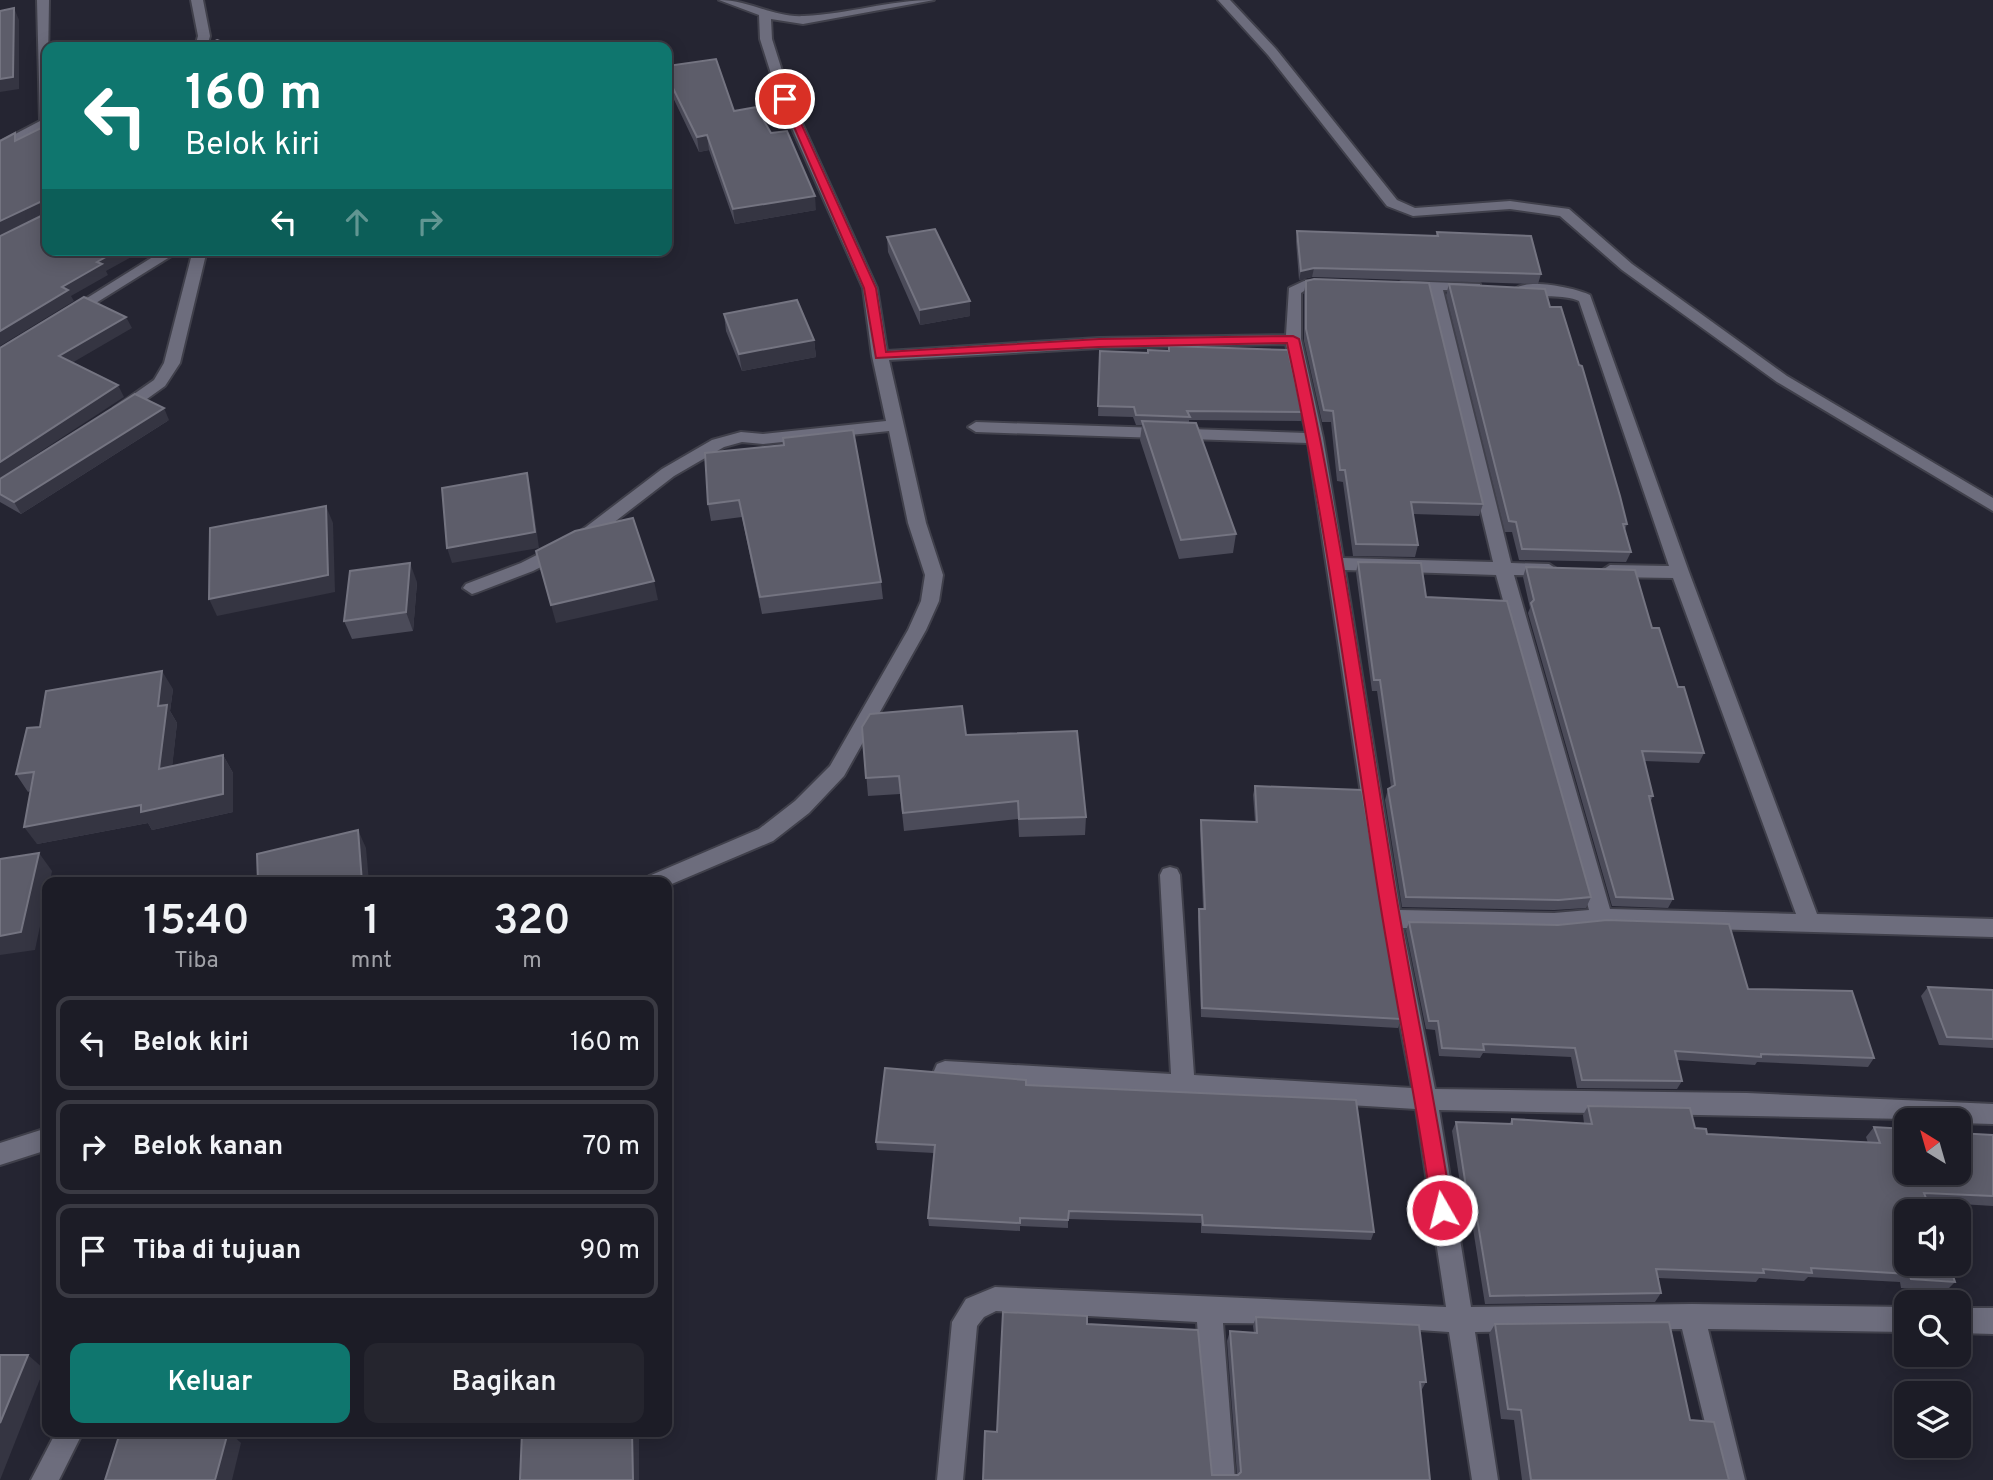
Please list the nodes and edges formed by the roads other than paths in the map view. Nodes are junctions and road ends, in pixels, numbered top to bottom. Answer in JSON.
{"nodes":[{"id":1,"x":43,"y":0,"type":"edge"},
{"id":2,"x":197,"y":0,"type":"edge"},
{"id":3,"x":725,"y":0,"type":"edge"},
{"id":4,"x":928,"y":0,"type":"edge"},
{"id":5,"x":1224,"y":0,"type":"edge"},
{"id":6,"x":765,"y":13,"type":"junction"},
{"id":7,"x":44,"y":42,"type":"edge"},
{"id":8,"x":202,"y":42,"type":"edge"},
{"id":9,"x":42,"y":126,"type":"edge"},
{"id":10,"x":0,"y":147,"type":"edge"},
{"id":11,"x":164,"y":256,"type":"edge"},
{"id":12,"x":198,"y":256,"type":"edge"},
{"id":13,"x":1352,"y":285,"type":"edge"},
{"id":14,"x":1393,"y":285,"type":"edge"},
{"id":15,"x":1434,"y":285,"type":"junction"},
{"id":16,"x":58,"y":320,"type":"edge"},
{"id":17,"x":1293,"y":339,"type":"junction"},
{"id":18,"x":880,"y":356,"type":"junction"},
{"id":19,"x":102,"y":423,"type":"edge"},
{"id":20,"x":895,"y":425,"type":"junction"},
{"id":21,"x":976,"y":427,"type":"dead end"},
{"id":22,"x":1315,"y":438,"type":"junction"},
{"id":23,"x":1993,"y":505,"type":"edge"},
{"id":24,"x":1333,"y":564,"type":"junction"},
{"id":25,"x":1506,"y":569,"type":"junction"},
{"id":26,"x":1680,"y":572,"type":"junction"},
{"id":27,"x":472,"y":588,"type":"dead end"},
{"id":28,"x":1170,"y":875,"type":"dead end"},
{"id":29,"x":668,"y":877,"type":"edge"},
{"id":30,"x":1602,"y":917,"type":"junction"},
{"id":31,"x":1391,"y":919,"type":"junction"},
{"id":32,"x":1810,"y":924,"type":"junction"},
{"id":33,"x":1993,"y":928,"type":"edge"},
{"id":34,"x":945,"y":1072,"type":"edge"},
{"id":35,"x":1183,"y":1084,"type":"junction"},
{"id":36,"x":1426,"y":1099,"type":"junction"},
{"id":37,"x":1993,"y":1114,"type":"edge"},
{"id":38,"x":42,"y":1141,"type":"edge"},
{"id":39,"x":0,"y":1154,"type":"edge"},
{"id":40,"x":1209,"y":1310,"type":"junction"},
{"id":41,"x":1692,"y":1316,"type":"junction"},
{"id":42,"x":1459,"y":1320,"type":"junction"},
{"id":43,"x":1894,"y":1320,"type":"edge"},
{"id":44,"x":1971,"y":1320,"type":"edge"},
{"id":45,"x":1993,"y":1321,"type":"edge"},
{"id":46,"x":66,"y":1437,"type":"edge"},
{"id":47,"x":44,"y":1480,"type":"edge"},
{"id":48,"x":950,"y":1480,"type":"edge"},
{"id":49,"x":1222,"y":1480,"type":"edge"},
{"id":50,"x":1485,"y":1480,"type":"edge"},
{"id":51,"x":1732,"y":1480,"type":"edge"}],
"edges":[{"from":1,"to":7,"type":"street"},
{"from":2,"to":8,"type":"street"},
{"from":3,"to":6,"type":"street"},
{"from":4,"to":6,"type":"street"},
{"from":5,"to":23,"type":"street"},
{"from":6,"to":18,"type":"street"},
{"from":9,"to":10,"type":"street"},
{"from":11,"to":16,"type":"street"},
{"from":12,"to":19,"type":"street"},
{"from":13,"to":17,"type":"street"},
{"from":14,"to":15,"type":"street"},
{"from":15,"to":25,"type":"street"},
{"from":15,"to":26,"type":"street"},
{"from":17,"to":18,"type":"street"},
{"from":17,"to":22,"type":"street"},
{"from":18,"to":20,"type":"street"},
{"from":20,"to":27,"type":"street"},
{"from":20,"to":29,"type":"street"},
{"from":21,"to":22,"type":"street"},
{"from":22,"to":24,"type":"street"},
{"from":24,"to":25,"type":"street"},
{"from":24,"to":31,"type":"street"},
{"from":25,"to":26,"type":"street"},
{"from":25,"to":30,"type":"street"},
{"from":26,"to":32,"type":"street"},
{"from":28,"to":35,"type":"street"},
{"from":30,"to":31,"type":"street"},
{"from":30,"to":32,"type":"street"},
{"from":31,"to":36,"type":"street"},
{"from":32,"to":33,"type":"street"},
{"from":34,"to":35,"type":"street"},
{"from":35,"to":36,"type":"street"},
{"from":36,"to":37,"type":"street"},
{"from":36,"to":42,"type":"street"},
{"from":38,"to":39,"type":"street"},
{"from":40,"to":42,"type":"street"},
{"from":40,"to":48,"type":"street"},
{"from":40,"to":49,"type":"street"},
{"from":41,"to":42,"type":"street"},
{"from":41,"to":43,"type":"street"},
{"from":41,"to":51,"type":"street"},
{"from":42,"to":50,"type":"street"},
{"from":44,"to":45,"type":"street"},
{"from":46,"to":47,"type":"street"}]}
